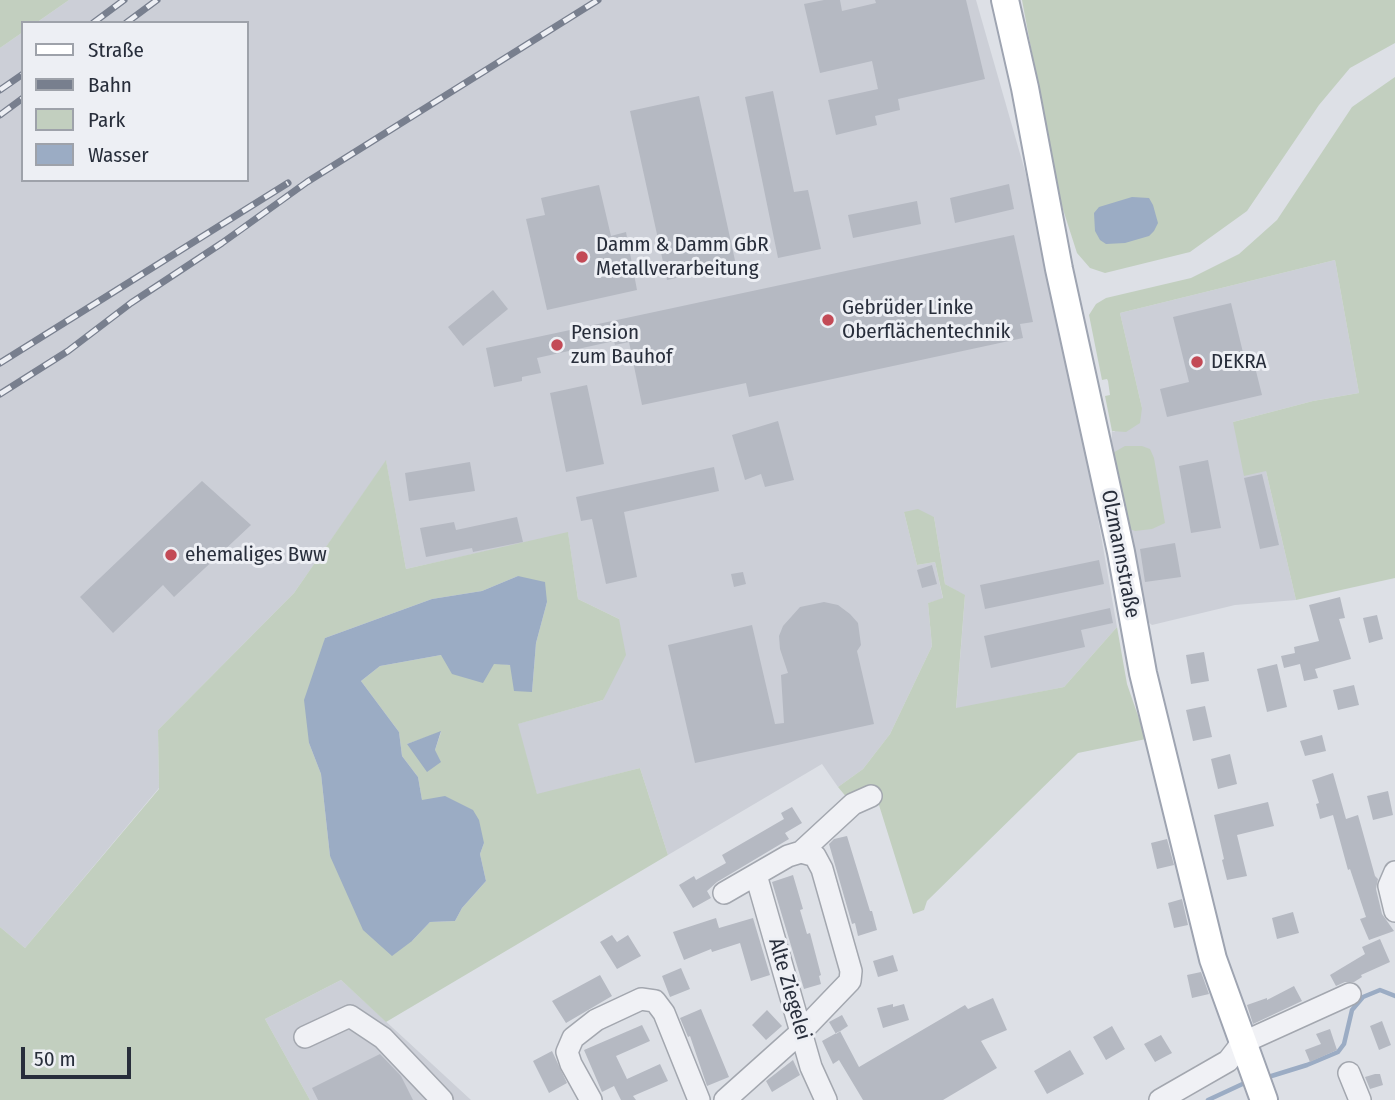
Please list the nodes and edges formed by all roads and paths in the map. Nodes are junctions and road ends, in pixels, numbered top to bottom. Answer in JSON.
{"nodes":[{"id":1,"x":1005,"y":0,"type":"edge"},
{"id":2,"x":871,"y":796,"type":"dead end"},
{"id":3,"x":801,"y":852,"type":"junction"},
{"id":4,"x":1395,"y":872,"type":"edge"},
{"id":5,"x":756,"y":875,"type":"junction"},
{"id":6,"x":723,"y":893,"type":"dead end"},
{"id":7,"x":1395,"y":912,"type":"edge"},
{"id":8,"x":1350,"y":994,"type":"dead end"},
{"id":9,"x":801,"y":1032,"type":"junction"},
{"id":10,"x":305,"y":1037,"type":"dead end"},
{"id":11,"x":1247,"y":1054,"type":"junction"},
{"id":12,"x":1349,"y":1073,"type":"dead end"},
{"id":13,"x":1263,"y":1098,"type":"edge"},
{"id":14,"x":442,"y":1100,"type":"edge"},
{"id":15,"x":591,"y":1100,"type":"edge"},
{"id":16,"x":699,"y":1100,"type":"edge"},
{"id":17,"x":724,"y":1100,"type":"edge"},
{"id":18,"x":826,"y":1100,"type":"edge"},
{"id":19,"x":1160,"y":1100,"type":"edge"},
{"id":20,"x":1360,"y":1100,"type":"edge"}],
"edges":[{"from":1,"to":11,"type":"main road","name":"Olzmannstraße"},
{"from":2,"to":3,"type":"street"},
{"from":3,"to":5,"type":"street"},
{"from":3,"to":9,"type":"street"},
{"from":4,"to":7,"type":"street"},
{"from":5,"to":6,"type":"street"},
{"from":5,"to":9,"type":"street","name":"Alte Ziegelei"},
{"from":8,"to":11,"type":"street"},
{"from":9,"to":17,"type":"street"},
{"from":9,"to":18,"type":"street","name":"Alte Ziegelei"},
{"from":10,"to":14,"type":"street"},
{"from":11,"to":13,"type":"main road","name":"Olzmannstraße"},
{"from":11,"to":19,"type":"street"},
{"from":12,"to":20,"type":"street"},
{"from":15,"to":16,"type":"street"}]}
